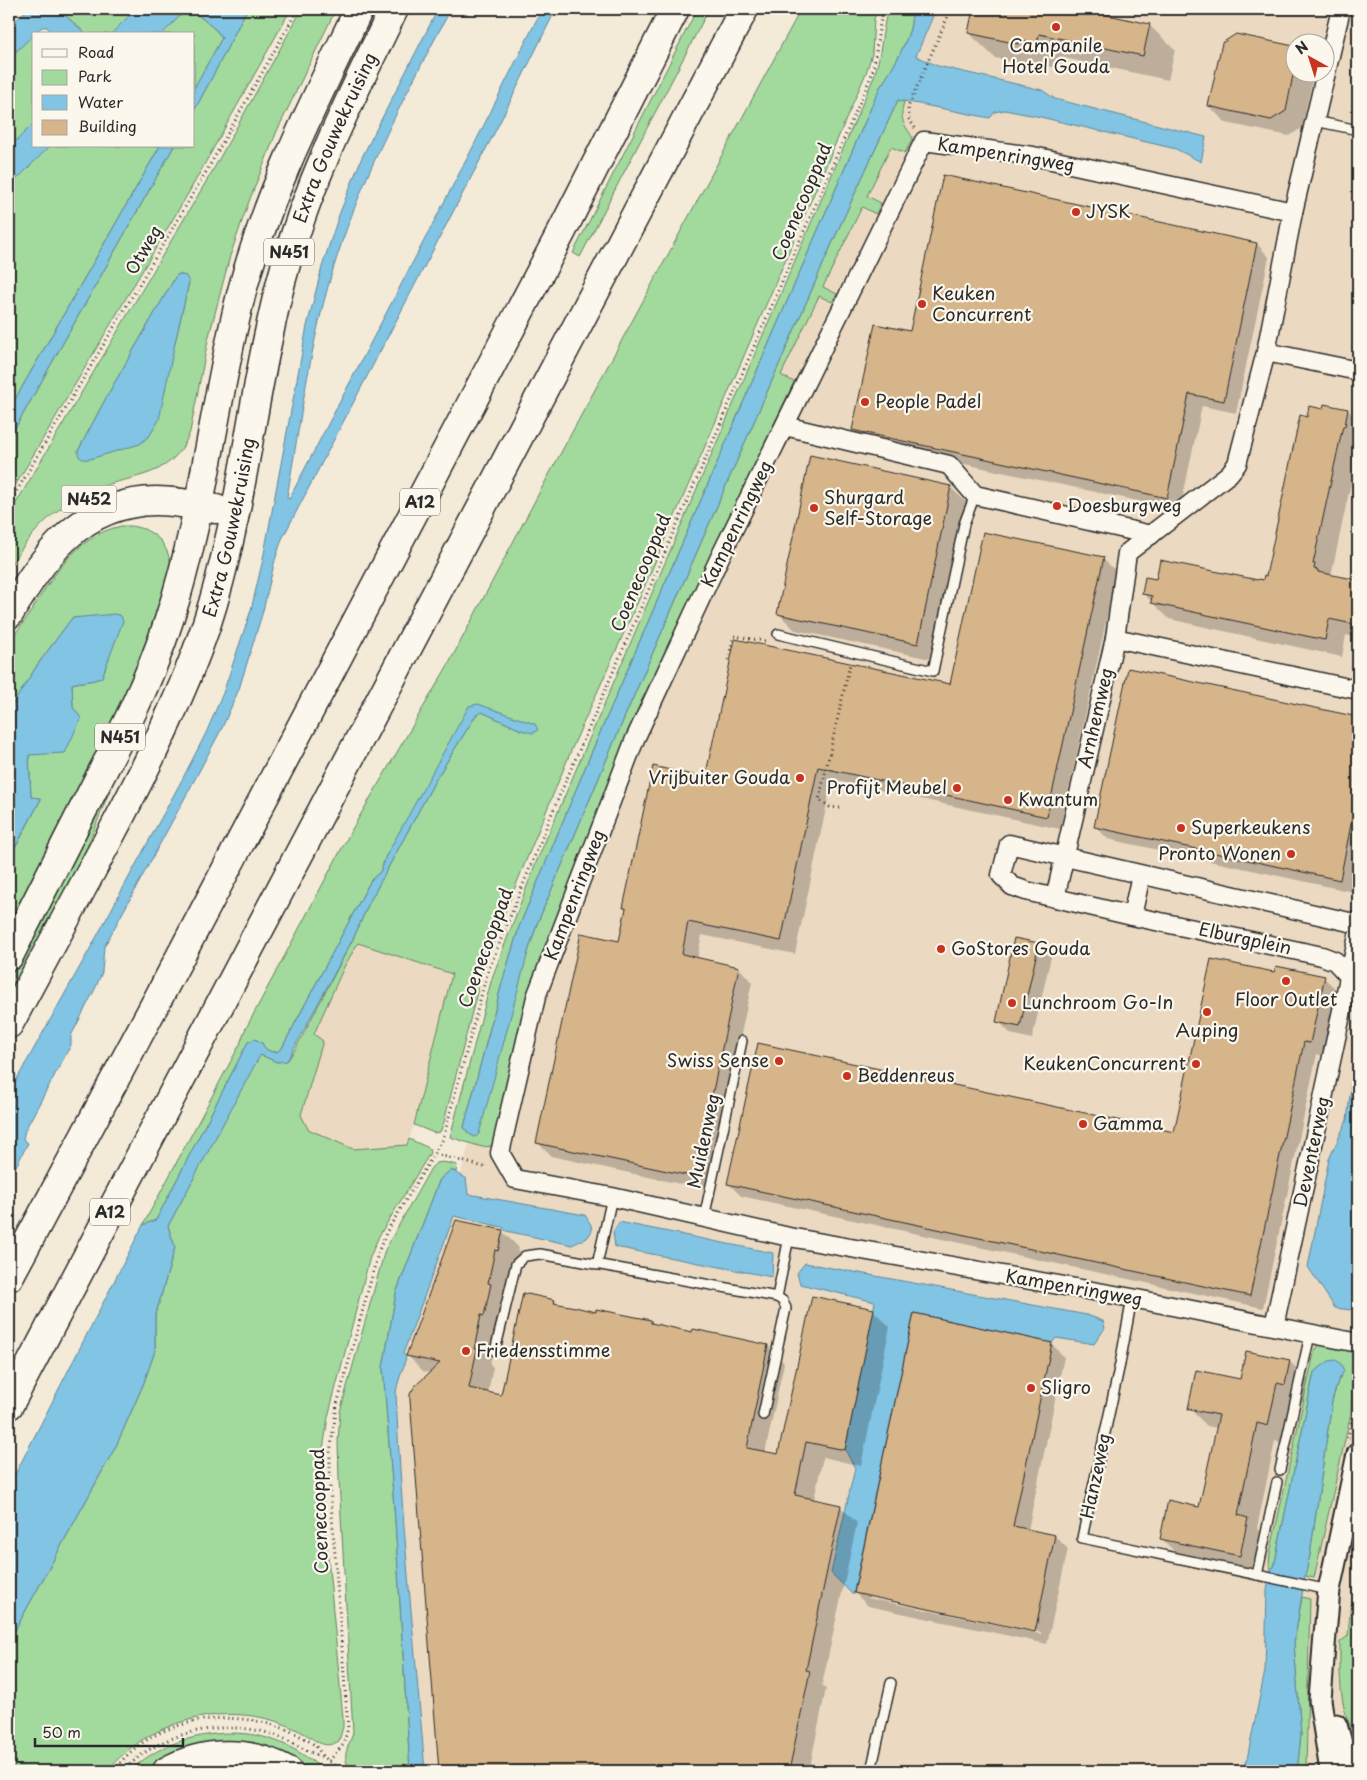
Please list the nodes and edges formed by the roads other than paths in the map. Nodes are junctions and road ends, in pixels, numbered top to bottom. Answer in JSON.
{"nodes":[{"id":1,"x":359,"y":9,"type":"edge"},
{"id":2,"x":394,"y":9,"type":"edge"},
{"id":3,"x":674,"y":9,"type":"edge"},
{"id":4,"x":744,"y":9,"type":"edge"},
{"id":5,"x":752,"y":9,"type":"edge"},
{"id":6,"x":1341,"y":9,"type":"edge"},
{"id":7,"x":721,"y":52,"type":"junction"},
{"id":8,"x":1315,"y":121,"type":"junction"},
{"id":9,"x":1358,"y":130,"type":"edge"},
{"id":10,"x":1293,"y":212,"type":"junction"},
{"id":11,"x":1266,"y":352,"type":"junction"},
{"id":12,"x":1358,"y":371,"type":"edge"},
{"id":13,"x":785,"y":426,"type":"junction"},
{"id":14,"x":976,"y":495,"type":"junction"},
{"id":15,"x":201,"y":498,"type":"junction"},
{"id":16,"x":235,"y":512,"type":"junction"},
{"id":17,"x":1151,"y":534,"type":"junction"},
{"id":18,"x":9,"y":581,"type":"edge"},
{"id":19,"x":9,"y":614,"type":"edge"},
{"id":20,"x":778,"y":634,"type":"road end"},
{"id":21,"x":1115,"y":638,"type":"junction"},
{"id":22,"x":1358,"y":690,"type":"edge"},
{"id":23,"x":1064,"y":857,"type":"junction"},
{"id":24,"x":1141,"y":875,"type":"junction"},
{"id":25,"x":1055,"y":898,"type":"junction"},
{"id":26,"x":1132,"y":916,"type":"junction"},
{"id":27,"x":1358,"y":924,"type":"edge"},
{"id":28,"x":1358,"y":936,"type":"edge"},
{"id":29,"x":9,"y":956,"type":"edge"},
{"id":30,"x":1350,"y":977,"type":"junction"},
{"id":31,"x":9,"y":1024,"type":"edge"},
{"id":32,"x":742,"y":1041,"type":"dead end"},
{"id":33,"x":612,"y":1197,"type":"junction"},
{"id":34,"x":704,"y":1218,"type":"junction"},
{"id":35,"x":789,"y":1237,"type":"junction"},
{"id":36,"x":597,"y":1264,"type":"junction"},
{"id":37,"x":9,"y":1277,"type":"edge"},
{"id":38,"x":778,"y":1297,"type":"junction"},
{"id":39,"x":1132,"y":1298,"type":"junction"},
{"id":40,"x":1274,"y":1326,"type":"junction"},
{"id":41,"x":1310,"y":1335,"type":"junction"},
{"id":42,"x":1358,"y":1343,"type":"edge"},
{"id":43,"x":495,"y":1351,"type":"dead end"},
{"id":44,"x":9,"y":1405,"type":"edge"},
{"id":45,"x":763,"y":1415,"type":"dead end"},
{"id":46,"x":1358,"y":1454,"type":"edge"},
{"id":47,"x":1280,"y":1470,"type":"dead end"},
{"id":48,"x":1277,"y":1482,"type":"dead end"},
{"id":49,"x":1261,"y":1576,"type":"junction"},
{"id":50,"x":1320,"y":1589,"type":"junction"},
{"id":51,"x":1324,"y":1646,"type":"junction"},
{"id":52,"x":891,"y":1683,"type":"dead end"},
{"id":53,"x":167,"y":1771,"type":"edge"},
{"id":54,"x":288,"y":1771,"type":"edge"},
{"id":55,"x":871,"y":1771,"type":"edge"},
{"id":56,"x":1331,"y":1771,"type":"edge"},
{"id":57,"x":1349,"y":1771,"type":"edge"}],
"edges":[{"from":1,"to":15,"type":"main road","name":"Extra Gouwekruising","number":"N451"},
{"from":2,"to":16,"type":"main road","name":"Extra Gouwekruising","number":"N451"},
{"from":3,"to":37,"type":"main road","number":"A12"},
{"from":4,"to":7,"type":"main road","number":"A12"},
{"from":5,"to":7,"type":"main road","number":"A12"},
{"from":6,"to":8,"type":"street"},
{"from":7,"to":44,"type":"main road","number":"A12"},
{"from":8,"to":9,"type":"lane"},
{"from":8,"to":10,"type":"street"},
{"from":10,"to":11,"type":"street"},
{"from":10,"to":13,"type":"street","name":"Kampenringweg"},
{"from":11,"to":12,"type":"street"},
{"from":11,"to":17,"type":"street"},
{"from":13,"to":14,"type":"street"},
{"from":13,"to":33,"type":"street","name":"Kampenringweg"},
{"from":14,"to":17,"type":"street"},
{"from":14,"to":20,"type":"lane"},
{"from":15,"to":16,"type":"main road","number":"N452"},
{"from":15,"to":18,"type":"main road","number":"N452"},
{"from":15,"to":19,"type":"main road","number":"N452"},
{"from":15,"to":29,"type":"main road","name":"Extra Gouwekruising","number":"N451"},
{"from":16,"to":31,"type":"main road","name":"Extra Gouwekruising","number":"N451"},
{"from":17,"to":21,"type":"street"},
{"from":21,"to":22,"type":"street"},
{"from":21,"to":23,"type":"street","name":"Arnhemweg"},
{"from":23,"to":24,"type":"street","name":"Elburgplein"},
{"from":23,"to":25,"type":"street"},
{"from":23,"to":25,"type":"street","name":"Elburgplein"},
{"from":24,"to":26,"type":"street"},
{"from":24,"to":27,"type":"street","name":"Elburgplein"},
{"from":25,"to":26,"type":"street","name":"Elburgplein"},
{"from":26,"to":30,"type":"street","name":"Elburgplein"},
{"from":28,"to":30,"type":"street"},
{"from":30,"to":40,"type":"street","name":"Deventerweg"},
{"from":32,"to":34,"type":"lane","name":"Muidenweg"},
{"from":33,"to":34,"type":"street","name":"Kampenringweg"},
{"from":33,"to":36,"type":"lane"},
{"from":34,"to":35,"type":"street","name":"Kampenringweg"},
{"from":35,"to":38,"type":"lane"},
{"from":35,"to":39,"type":"street","name":"Kampenringweg"},
{"from":36,"to":38,"type":"lane"},
{"from":36,"to":43,"type":"lane"},
{"from":38,"to":45,"type":"lane"},
{"from":39,"to":40,"type":"street","name":"Kampenringweg"},
{"from":39,"to":49,"type":"lane","name":"Hanzeweg"},
{"from":40,"to":41,"type":"street","name":"Kampenringweg"},
{"from":41,"to":42,"type":"street","name":"Kampenringweg"},
{"from":41,"to":47,"type":"lane"},
{"from":46,"to":50,"type":"street"},
{"from":48,"to":49,"type":"lane"},
{"from":49,"to":50,"type":"lane","name":"Hanzeweg"},
{"from":50,"to":51,"type":"street"},
{"from":51,"to":56,"type":"street"},
{"from":51,"to":57,"type":"street"},
{"from":52,"to":55,"type":"lane"},
{"from":53,"to":54,"type":"main road"}]}
